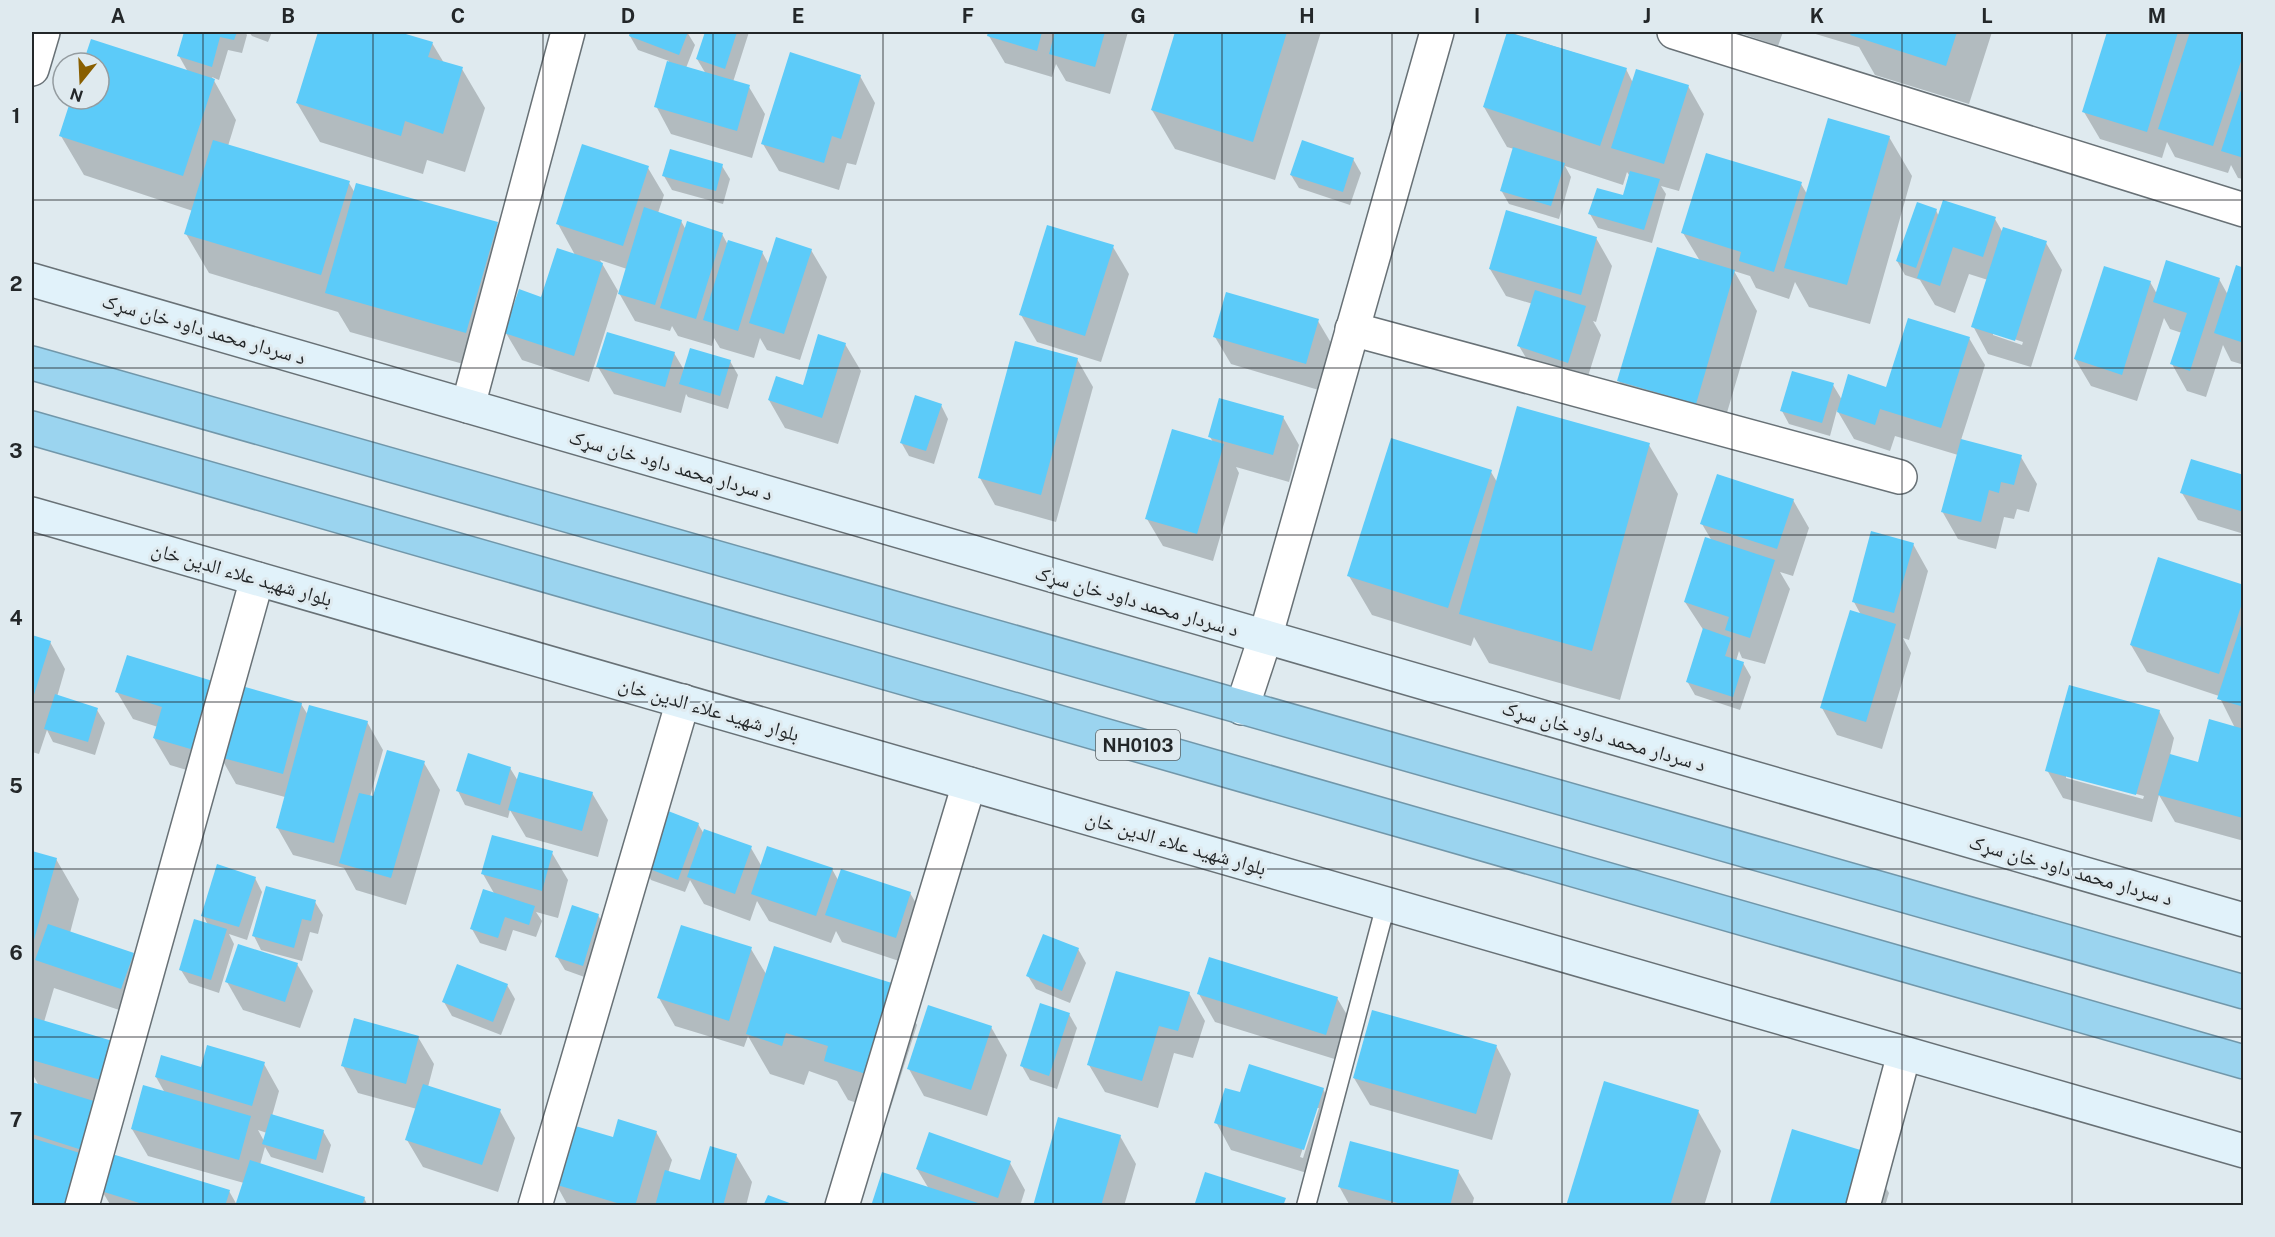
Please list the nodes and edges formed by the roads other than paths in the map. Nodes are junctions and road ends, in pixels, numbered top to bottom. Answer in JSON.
{"nodes":[{"id":1,"x":43,"y":32,"type":"edge"},
{"id":2,"x":568,"y":32,"type":"edge"},
{"id":3,"x":1437,"y":32,"type":"edge"},
{"id":4,"x":1674,"y":32,"type":"edge"},
{"id":5,"x":32,"y":69,"type":"edge"},
{"id":6,"x":2244,"y":210,"type":"edge"},
{"id":7,"x":32,"y":280,"type":"edge"},
{"id":8,"x":1352,"y":329,"type":"junction"},
{"id":9,"x":32,"y":363,"type":"edge"},
{"id":10,"x":468,"y":406,"type":"junction"},
{"id":11,"x":32,"y":428,"type":"edge"},
{"id":12,"x":1900,"y":477,"type":"dead end"},
{"id":13,"x":32,"y":514,"type":"edge"},
{"id":14,"x":258,"y":579,"type":"junction"},
{"id":15,"x":1265,"y":638,"type":"junction"},
{"id":16,"x":683,"y":701,"type":"junction"},
{"id":17,"x":1242,"y":708,"type":"junction"},
{"id":18,"x":969,"y":784,"type":"junction"},
{"id":19,"x":1386,"y":904,"type":"junction"},
{"id":20,"x":2244,"y":920,"type":"edge"},
{"id":21,"x":2244,"y":992,"type":"edge"},
{"id":22,"x":1904,"y":1054,"type":"junction"},
{"id":23,"x":2244,"y":1062,"type":"edge"},
{"id":24,"x":2244,"y":1151,"type":"edge"},
{"id":25,"x":82,"y":1206,"type":"edge"},
{"id":26,"x":536,"y":1206,"type":"edge"},
{"id":27,"x":842,"y":1206,"type":"edge"},
{"id":28,"x":1306,"y":1206,"type":"edge"},
{"id":29,"x":1863,"y":1206,"type":"edge"}],
"edges":[{"from":1,"to":5,"type":"street"},
{"from":2,"to":10,"type":"street"},
{"from":3,"to":8,"type":"street"},
{"from":4,"to":6,"type":"street"},
{"from":7,"to":10,"type":"street","name":"د سردار محمد داود خان سړک"},
{"from":8,"to":12,"type":"street"},
{"from":8,"to":15,"type":"street"},
{"from":9,"to":17,"type":"highway"},
{"from":10,"to":15,"type":"street","name":"د سردار محمد داود خان سړک"},
{"from":11,"to":23,"type":"highway","number":"NH0103"},
{"from":13,"to":14,"type":"street","name":"بلوار شهید علاء الدین خان"},
{"from":14,"to":16,"type":"street","name":"بلوار شهید علاء الدین خان"},
{"from":14,"to":25,"type":"street"},
{"from":15,"to":17,"type":"street"},
{"from":15,"to":20,"type":"street","name":"د سردار محمد داود خان سړک"},
{"from":16,"to":18,"type":"street","name":"بلوار شهید علاء الدین خان"},
{"from":16,"to":26,"type":"street"},
{"from":17,"to":21,"type":"highway"},
{"from":18,"to":19,"type":"street","name":"بلوار شهید علاء الدین خان"},
{"from":18,"to":27,"type":"street"},
{"from":19,"to":22,"type":"street"},
{"from":19,"to":28,"type":"lane"},
{"from":22,"to":24,"type":"street"},
{"from":22,"to":29,"type":"street"}]}
